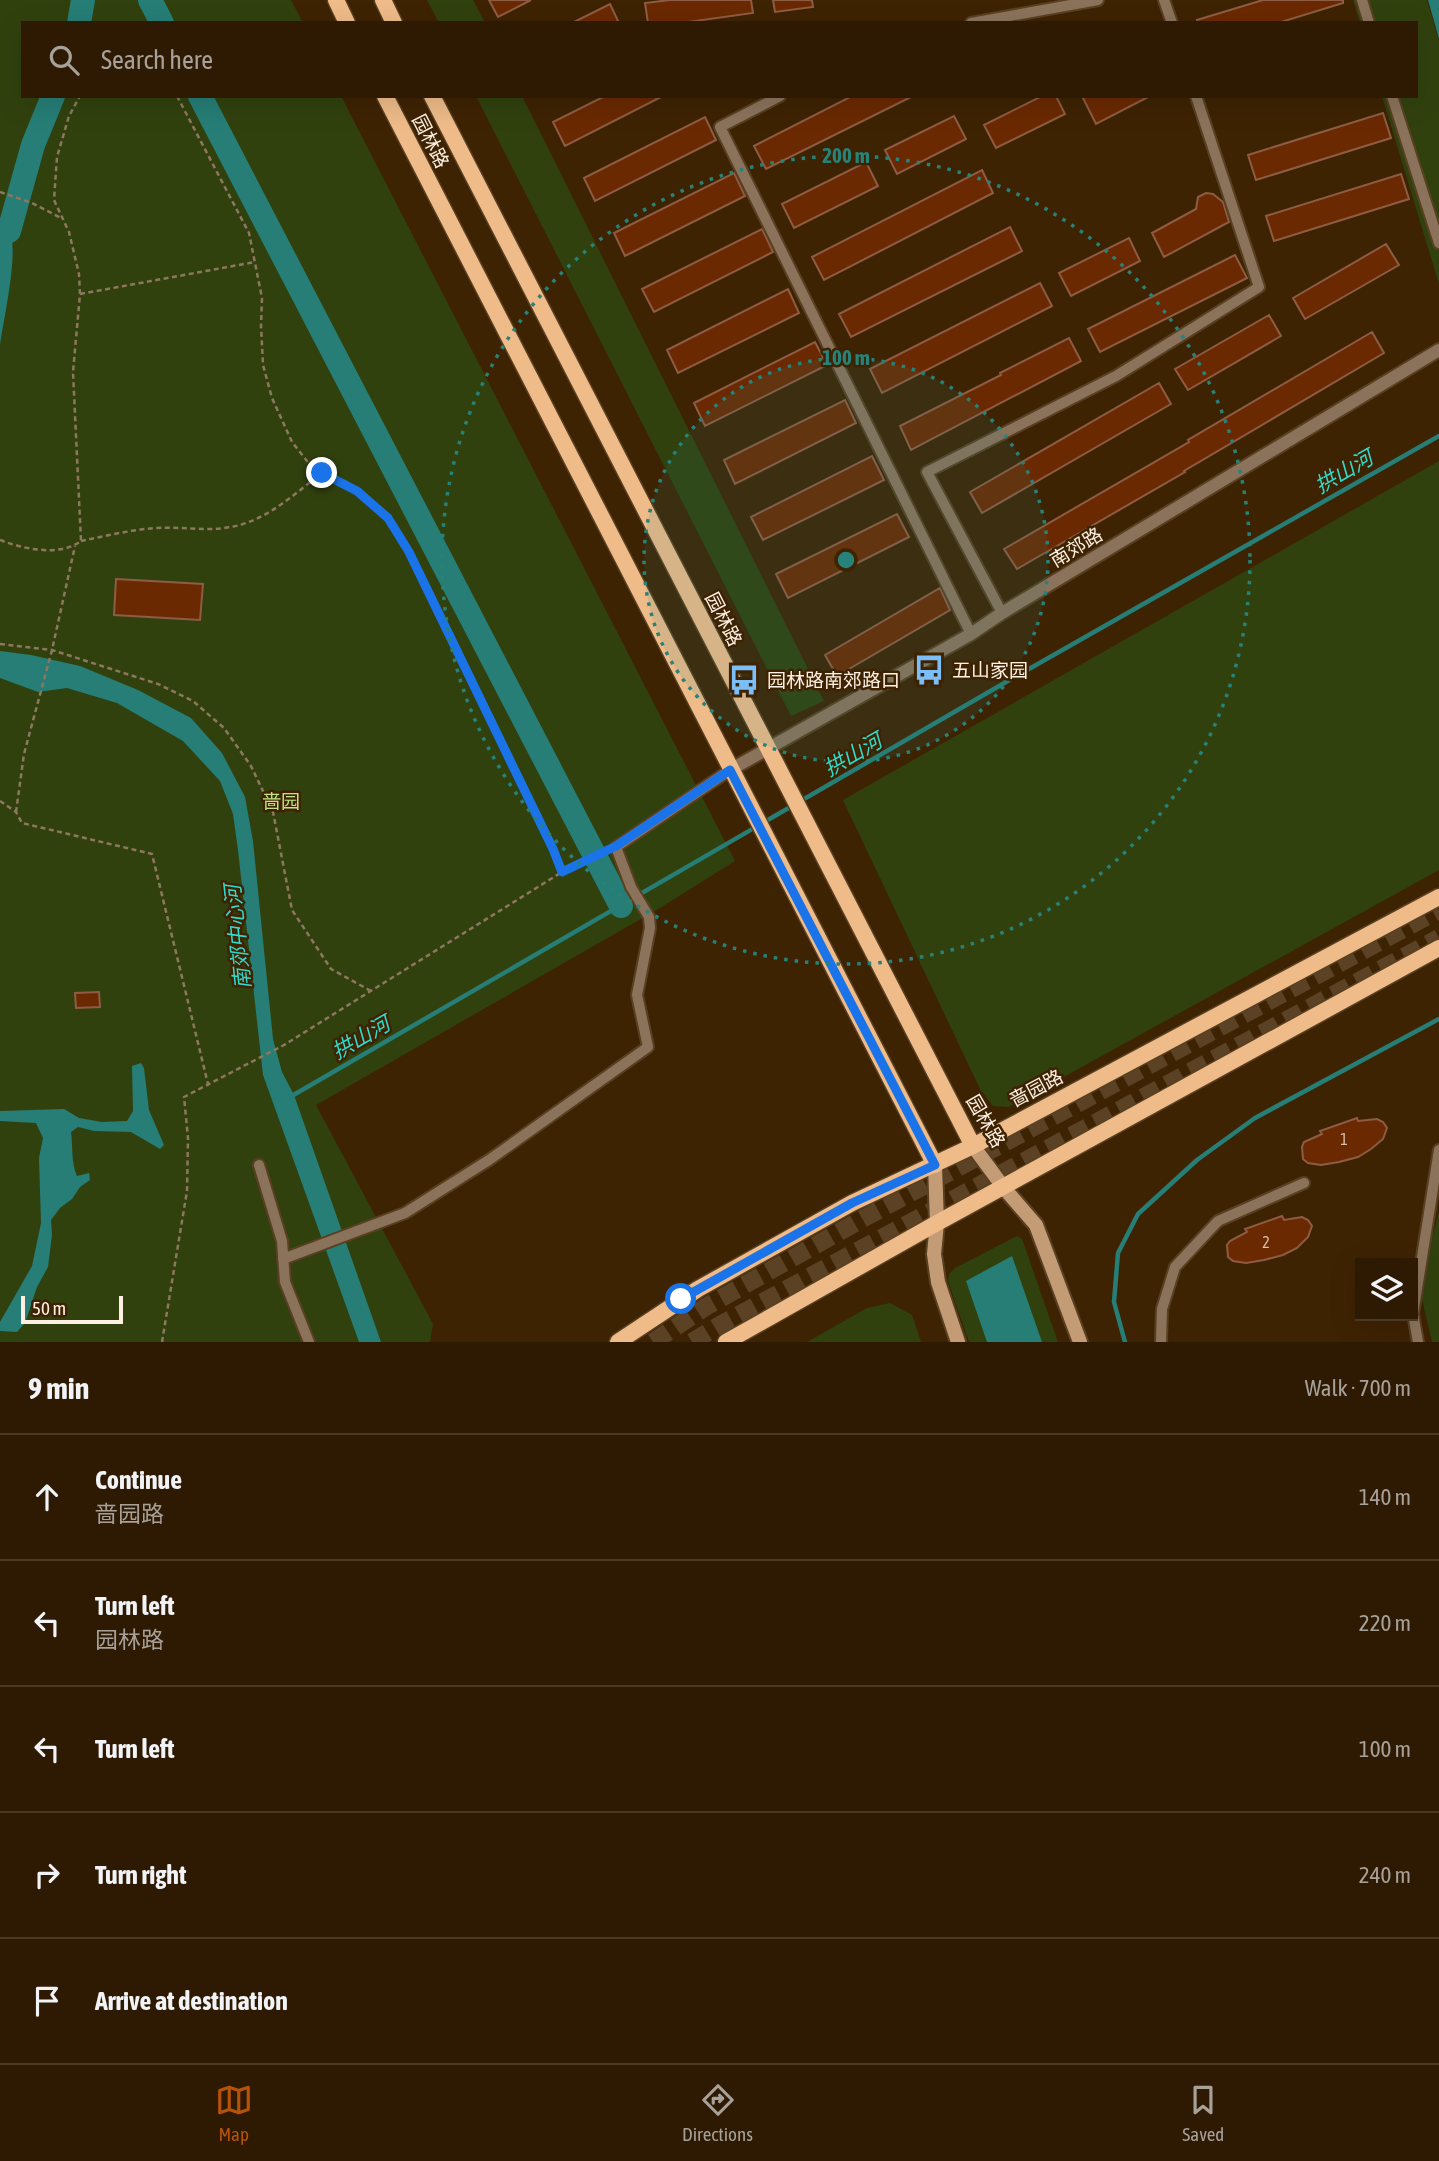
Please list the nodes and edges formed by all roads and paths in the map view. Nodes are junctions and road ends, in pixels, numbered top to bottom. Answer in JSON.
{"nodes":[{"id":1,"x":336,"y":0,"type":"edge"},
{"id":2,"x":383,"y":0,"type":"edge"},
{"id":3,"x":1098,"y":0,"type":"edge"},
{"id":4,"x":1164,"y":0,"type":"edge"},
{"id":5,"x":1362,"y":0,"type":"edge"},
{"id":6,"x":346,"y":21,"type":"edge"},
{"id":7,"x":393,"y":21,"type":"edge"},
{"id":8,"x":982,"y":21,"type":"edge"},
{"id":9,"x":1171,"y":21,"type":"edge"},
{"id":10,"x":1368,"y":21,"type":"edge"},
{"id":11,"x":79,"y":98,"type":"edge"},
{"id":12,"x":178,"y":98,"type":"edge"},
{"id":13,"x":386,"y":98,"type":"edge"},
{"id":14,"x":433,"y":98,"type":"edge"},
{"id":15,"x":776,"y":98,"type":"edge"},
{"id":16,"x":1197,"y":98,"type":"edge"},
{"id":17,"x":1393,"y":98,"type":"edge"},
{"id":18,"x":1,"y":192,"type":"edge"},
{"id":19,"x":63,"y":219,"type":"junction"},
{"id":20,"x":1439,"y":243,"type":"edge"},
{"id":21,"x":255,"y":262,"type":"junction"},
{"id":22,"x":80,"y":293,"type":"junction"},
{"id":23,"x":1439,"y":350,"type":"edge"},
{"id":24,"x":322,"y":473,"type":"junction"},
{"id":25,"x":0,"y":540,"type":"edge"},
{"id":26,"x":81,"y":541,"type":"junction"},
{"id":27,"x":75,"y":546,"type":"junction"},
{"id":28,"x":1002,"y":613,"type":"junction"},
{"id":29,"x":971,"y":634,"type":"junction"},
{"id":30,"x":0,"y":644,"type":"edge"},
{"id":31,"x":52,"y":650,"type":"junction"},
{"id":32,"x":769,"y":749,"type":"junction"},
{"id":33,"x":730,"y":770,"type":"junction"},
{"id":34,"x":0,"y":802,"type":"edge"},
{"id":35,"x":16,"y":812,"type":"junction"},
{"id":36,"x":616,"y":846,"type":"junction"},
{"id":37,"x":562,"y":872,"type":"junction"},
{"id":38,"x":1439,"y":897,"type":"edge"},
{"id":39,"x":1439,"y":948,"type":"edge"},
{"id":40,"x":371,"y":991,"type":"junction"},
{"id":41,"x":208,"y":1084,"type":"junction"},
{"id":42,"x":973,"y":1146,"type":"junction"},
{"id":43,"x":1439,"y":1150,"type":"edge"},
{"id":44,"x":259,"y":1165,"type":"dead end"},
{"id":45,"x":935,"y":1165,"type":"junction"},
{"id":46,"x":1304,"y":1183,"type":"dead end"},
{"id":47,"x":1004,"y":1188,"type":"junction"},
{"id":48,"x":937,"y":1223,"type":"junction"},
{"id":49,"x":283,"y":1259,"type":"junction"},
{"id":50,"x":162,"y":1342,"type":"edge"},
{"id":51,"x":309,"y":1342,"type":"edge"},
{"id":52,"x":618,"y":1342,"type":"edge"},
{"id":53,"x":726,"y":1342,"type":"edge"},
{"id":54,"x":958,"y":1342,"type":"edge"},
{"id":55,"x":1080,"y":1342,"type":"edge"},
{"id":56,"x":1161,"y":1342,"type":"edge"},
{"id":57,"x":1418,"y":1342,"type":"edge"}],
"edges":[{"from":1,"to":6,"type":"main road"},
{"from":2,"to":7,"type":"main road"},
{"from":3,"to":8,"type":"street"},
{"from":4,"to":9,"type":"street"},
{"from":5,"to":10,"type":"street"},
{"from":11,"to":19,"type":"path"},
{"from":12,"to":21,"type":"path"},
{"from":13,"to":33,"type":"main road","name":"园林路"},
{"from":14,"to":32,"type":"main road","name":"园林路"},
{"from":15,"to":29,"type":"street"},
{"from":16,"to":28,"type":"street"},
{"from":17,"to":20,"type":"street"},
{"from":18,"to":19,"type":"path"},
{"from":19,"to":22,"type":"path"},
{"from":21,"to":22,"type":"path"},
{"from":21,"to":24,"type":"path"},
{"from":22,"to":26,"type":"path"},
{"from":23,"to":28,"type":"street","name":"南郊路"},
{"from":24,"to":26,"type":"path"},
{"from":24,"to":37,"type":"path"},
{"from":25,"to":27,"type":"path"},
{"from":26,"to":27,"type":"path"},
{"from":27,"to":31,"type":"path"},
{"from":28,"to":29,"type":"street","name":"南郊路"},
{"from":29,"to":32,"type":"street","name":"南郊路"},
{"from":30,"to":31,"type":"path"},
{"from":31,"to":35,"type":"path"},
{"from":31,"to":40,"type":"path"},
{"from":32,"to":33,"type":"street","name":"南郊路"},
{"from":32,"to":42,"type":"main road","name":"园林路"},
{"from":33,"to":36,"type":"street"},
{"from":33,"to":45,"type":"main road","name":"园林路"},
{"from":34,"to":35,"type":"path"},
{"from":35,"to":41,"type":"path"},
{"from":36,"to":37,"type":"path"},
{"from":36,"to":49,"type":"street"},
{"from":37,"to":40,"type":"path"},
{"from":38,"to":42,"type":"main road","name":"啬园路"},
{"from":39,"to":47,"type":"main road"},
{"from":40,"to":41,"type":"path"},
{"from":41,"to":50,"type":"path"},
{"from":42,"to":45,"type":"main road","name":"啬园路"},
{"from":42,"to":47,"type":"main road","name":"园林路"},
{"from":43,"to":57,"type":"street"},
{"from":44,"to":49,"type":"street"},
{"from":45,"to":48,"type":"main road","name":"园林路"},
{"from":45,"to":52,"type":"main road","name":"啬园路"},
{"from":46,"to":56,"type":"street"},
{"from":47,"to":48,"type":"main road"},
{"from":47,"to":55,"type":"main road","name":"园林路"},
{"from":48,"to":53,"type":"main road"},
{"from":48,"to":54,"type":"main road","name":"园林路"},
{"from":49,"to":51,"type":"street"}]}
